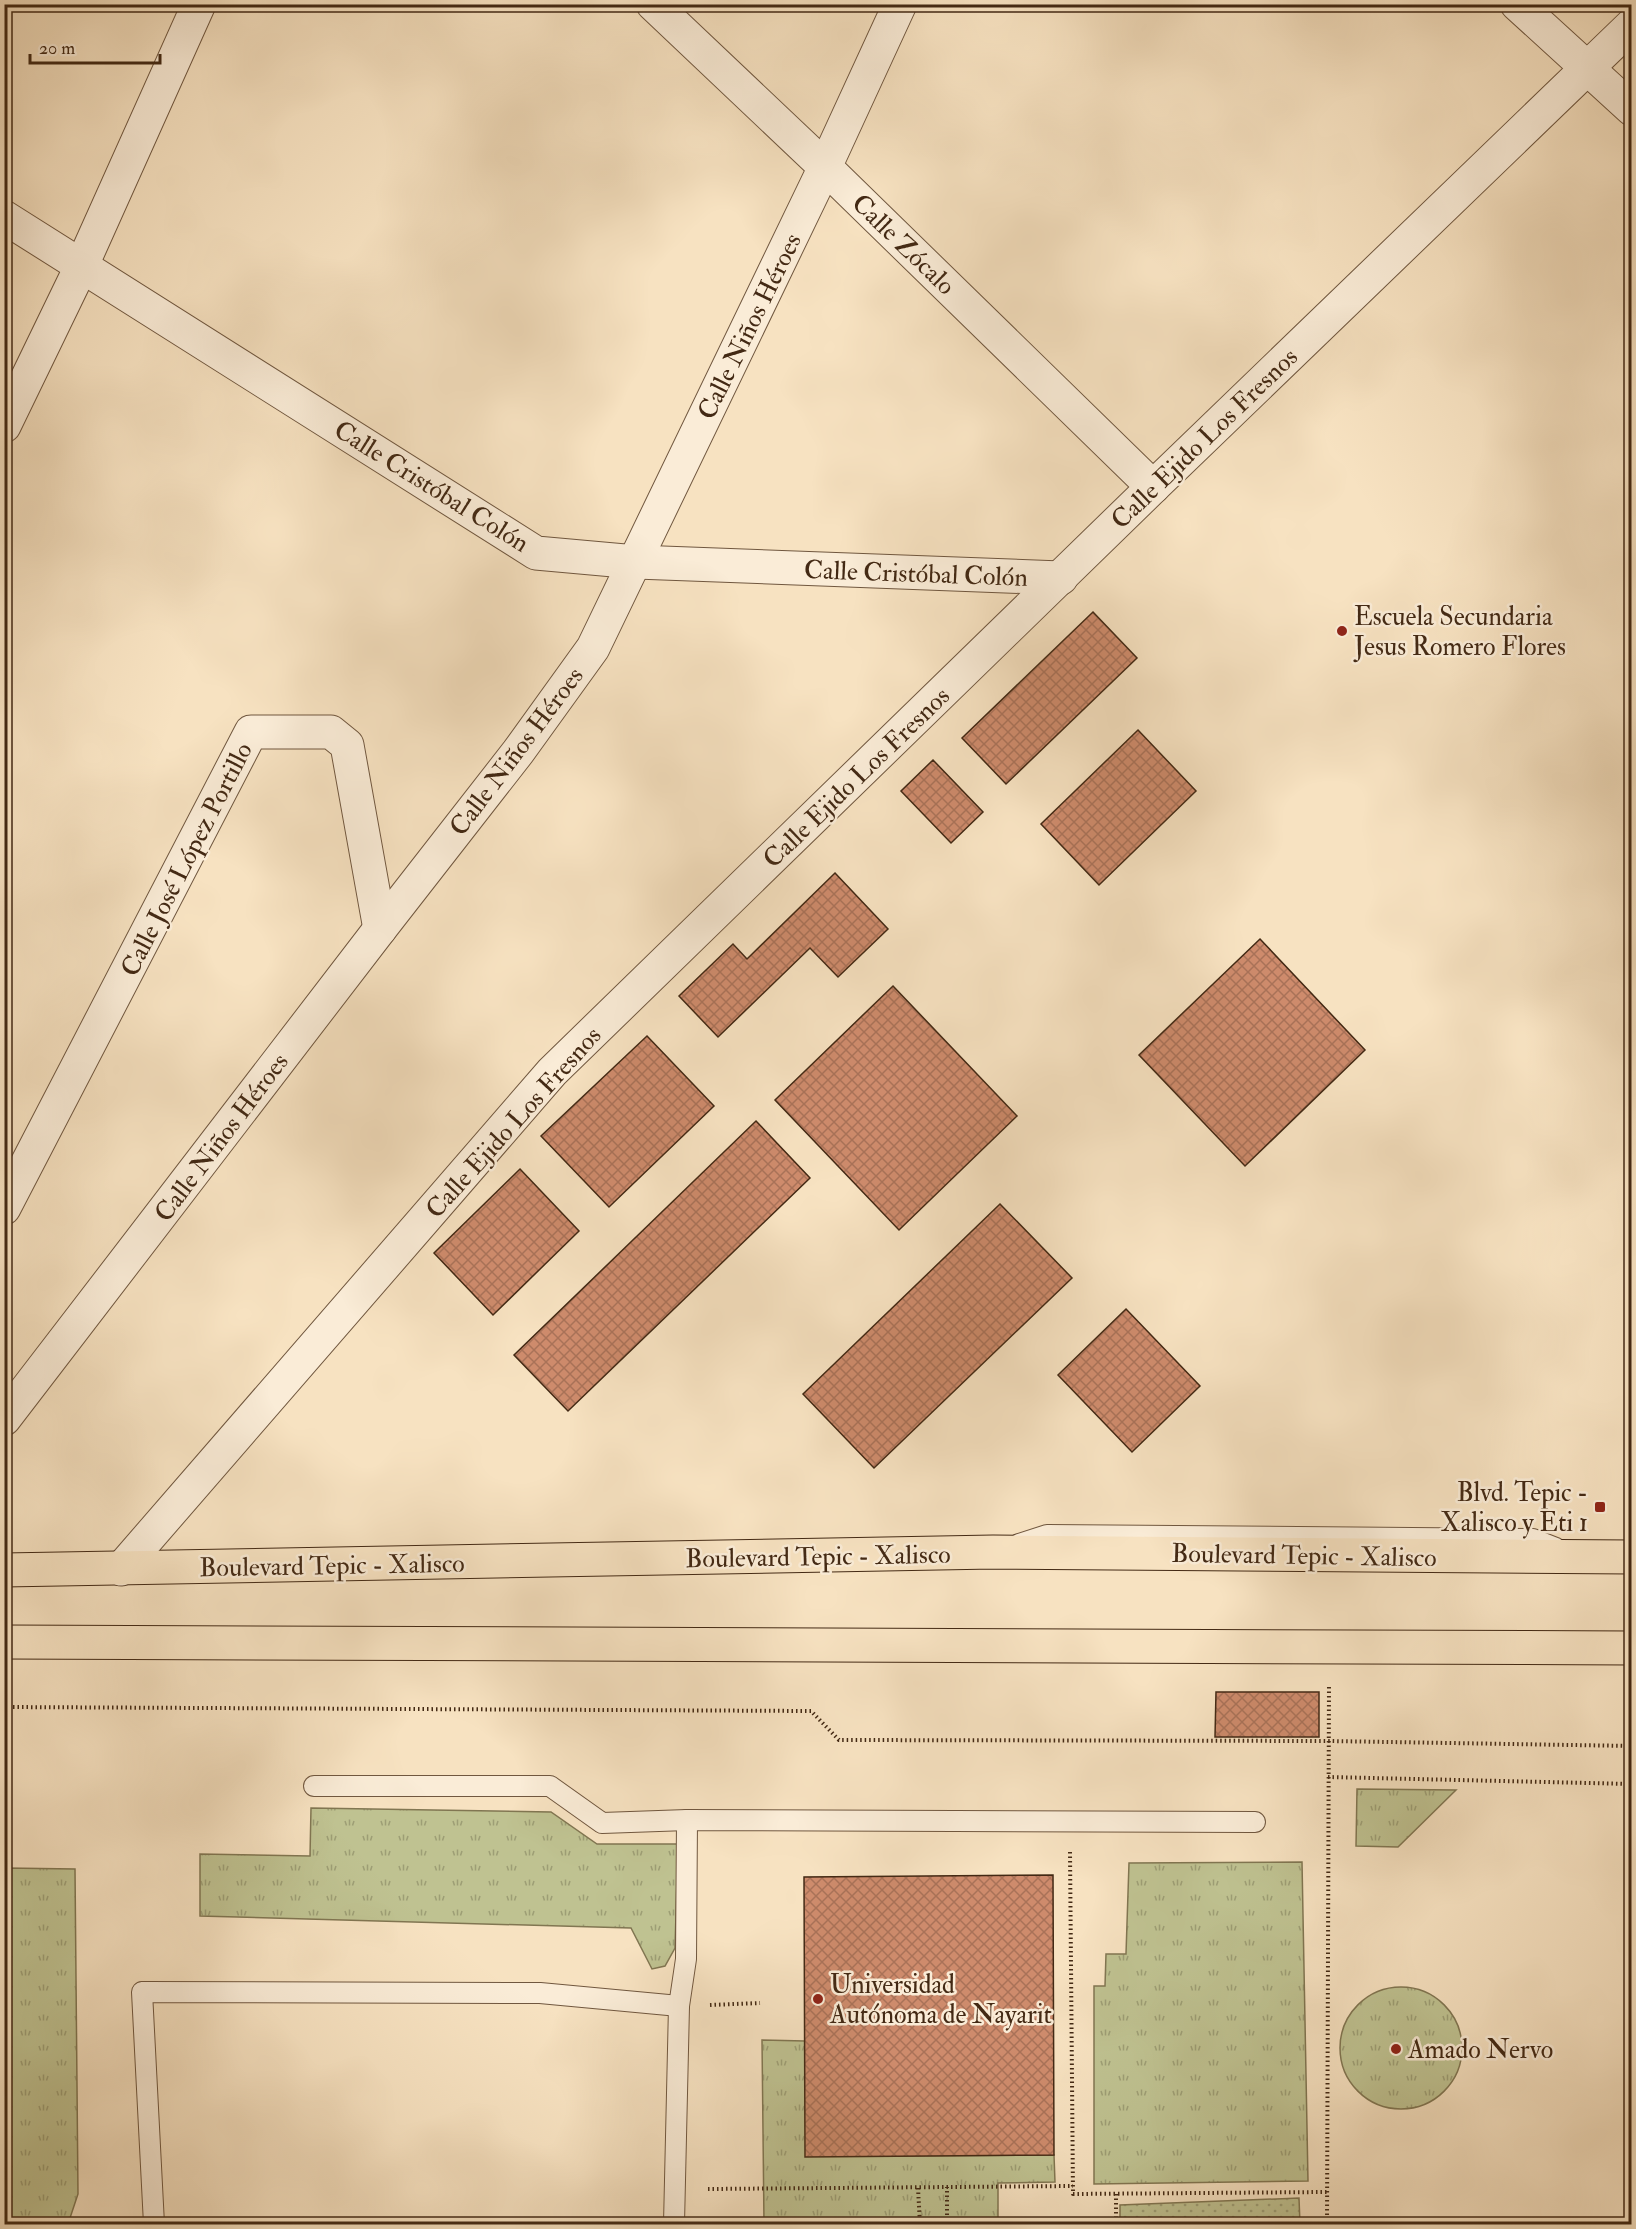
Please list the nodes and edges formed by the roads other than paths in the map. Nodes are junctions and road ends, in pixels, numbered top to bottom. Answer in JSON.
{"nodes":[{"id":1,"x":200,"y":4,"type":"edge"},
{"id":2,"x":653,"y":4,"type":"edge"},
{"id":3,"x":900,"y":4,"type":"edge"},
{"id":4,"x":1517,"y":4,"type":"edge"},
{"id":5,"x":1632,"y":25,"type":"edge"},
{"id":6,"x":1587,"y":69,"type":"junction"},
{"id":7,"x":1632,"y":109,"type":"edge"},
{"id":8,"x":825,"y":167,"type":"junction"},
{"id":9,"x":4,"y":217,"type":"edge"},
{"id":10,"x":82,"y":265,"type":"junction"},
{"id":11,"x":4,"y":426,"type":"edge"},
{"id":12,"x":1153,"y":487,"type":"junction"},
{"id":13,"x":636,"y":562,"type":"junction"},
{"id":14,"x":1061,"y":578,"type":"junction"},
{"id":15,"x":380,"y":929,"type":"junction"},
{"id":16,"x":4,"y":1208,"type":"edge"},
{"id":17,"x":4,"y":1419,"type":"edge"},
{"id":18,"x":1632,"y":1557,"type":"edge"},
{"id":19,"x":121,"y":1569,"type":"junction"},
{"id":20,"x":4,"y":1570,"type":"edge"},
{"id":21,"x":4,"y":1642,"type":"edge"},
{"id":22,"x":1632,"y":1648,"type":"edge"},
{"id":23,"x":314,"y":1786,"type":"dead end"},
{"id":24,"x":687,"y":1820,"type":"junction"},
{"id":25,"x":1255,"y":1822,"type":"dead end"},
{"id":26,"x":679,"y":2006,"type":"junction"},
{"id":27,"x":154,"y":2224,"type":"edge"},
{"id":28,"x":674,"y":2224,"type":"edge"}],
"edges":[{"from":1,"to":10,"type":"street"},
{"from":2,"to":8,"type":"street","name":"Calle Zócalo"},
{"from":3,"to":8,"type":"street","name":"Calle Niños Héroes"},
{"from":4,"to":6,"type":"street"},
{"from":5,"to":6,"type":"street","name":"Calle Ejido Los Fresnos"},
{"from":6,"to":7,"type":"street"},
{"from":6,"to":12,"type":"street","name":"Calle Ejido Los Fresnos"},
{"from":8,"to":12,"type":"street","name":"Calle Zócalo"},
{"from":8,"to":13,"type":"street","name":"Calle Niños Héroes"},
{"from":9,"to":10,"type":"street","name":"Calle Cristóbal Colón"},
{"from":10,"to":11,"type":"street"},
{"from":10,"to":13,"type":"street","name":"Calle Cristóbal Colón"},
{"from":12,"to":14,"type":"street","name":"Calle Ejido Los Fresnos"},
{"from":13,"to":14,"type":"street","name":"Calle Cristóbal Colón"},
{"from":13,"to":15,"type":"street","name":"Calle Niños Héroes"},
{"from":14,"to":19,"type":"street","name":"Calle Ejido Los Fresnos"},
{"from":15,"to":16,"type":"street","name":"Calle José López Portillo"},
{"from":15,"to":17,"type":"street","name":"Calle Niños Héroes"},
{"from":18,"to":19,"type":"main road","name":"Boulevard Tepic - Xalisco"},
{"from":19,"to":20,"type":"main road","name":"Boulevard Tepic - Xalisco"},
{"from":21,"to":22,"type":"main road"},
{"from":23,"to":24,"type":"lane"},
{"from":24,"to":25,"type":"lane"},
{"from":24,"to":26,"type":"lane"},
{"from":26,"to":27,"type":"lane"},
{"from":26,"to":28,"type":"lane"}]}
